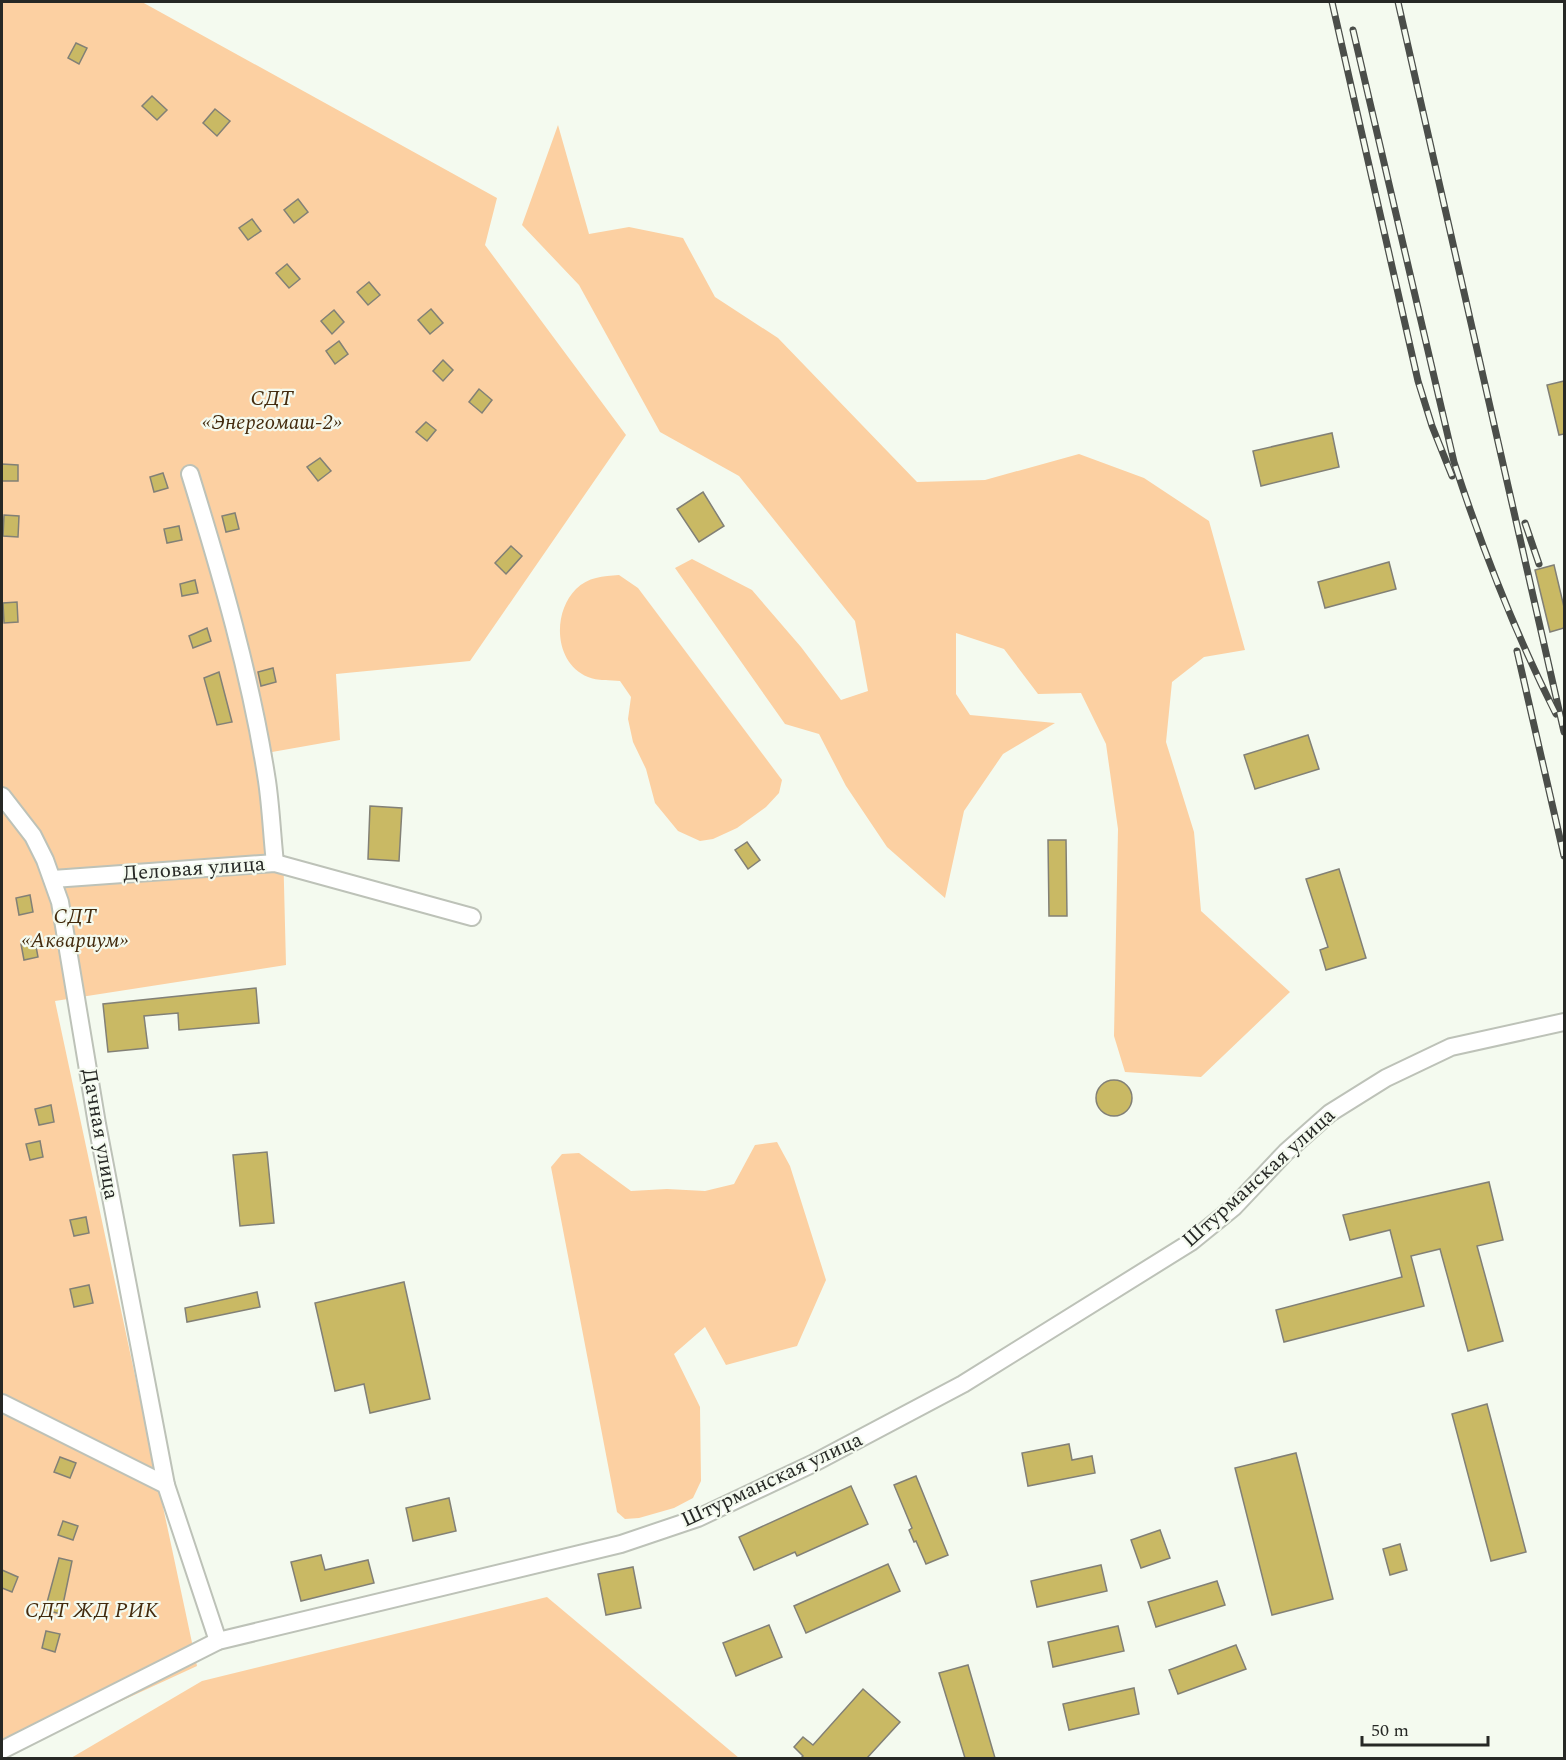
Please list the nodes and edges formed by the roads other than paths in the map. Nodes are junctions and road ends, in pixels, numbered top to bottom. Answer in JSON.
{"nodes":[{"id":1,"x":190,"y":474,"type":"dead end"},
{"id":2,"x":2,"y":796,"type":"edge"},
{"id":3,"x":275,"y":863,"type":"junction"},
{"id":4,"x":52,"y":879,"type":"junction"},
{"id":5,"x":472,"y":917,"type":"dead end"},
{"id":6,"x":1564,"y":1022,"type":"edge"},
{"id":7,"x":2,"y":1403,"type":"edge"},
{"id":8,"x":166,"y":1485,"type":"junction"},
{"id":9,"x":218,"y":1641,"type":"junction"},
{"id":10,"x":2,"y":1750,"type":"edge"}],
"edges":[{"from":1,"to":3,"type":"street"},
{"from":2,"to":4,"type":"street","name":"Дачная улица"},
{"from":3,"to":4,"type":"street","name":"Деловая улица"},
{"from":3,"to":5,"type":"street","name":"Деловая улица"},
{"from":4,"to":8,"type":"street","name":"Дачная улица"},
{"from":6,"to":9,"type":"street","name":"Штурманская улица"},
{"from":7,"to":8,"type":"street"},
{"from":8,"to":9,"type":"street"},
{"from":9,"to":10,"type":"street","name":"Штурманская улица"}]}
